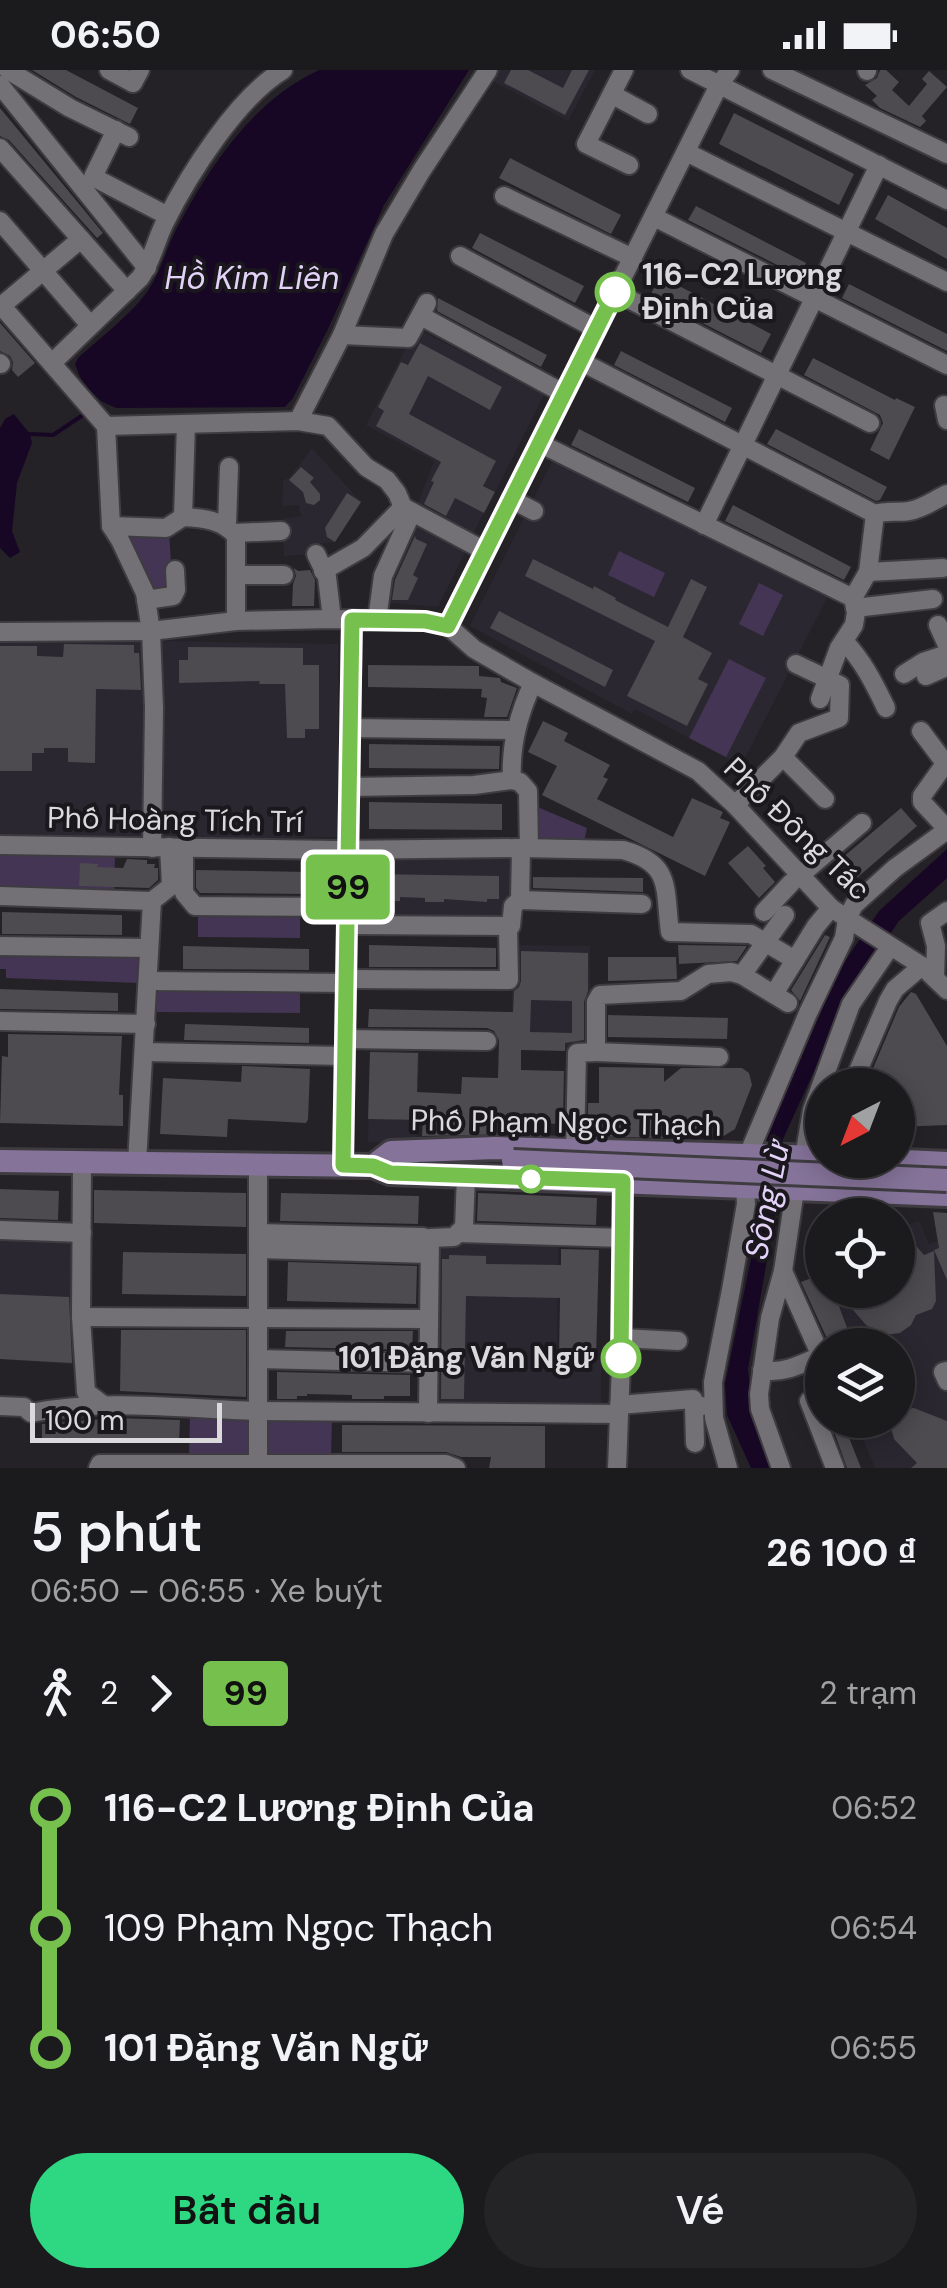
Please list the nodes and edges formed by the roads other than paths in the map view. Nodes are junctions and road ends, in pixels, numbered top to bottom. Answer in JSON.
{"nodes":[{"id":1,"x":8,"y":70,"type":"edge"},
{"id":2,"x":109,"y":70,"type":"edge"},
{"id":3,"x":283,"y":70,"type":"edge"},
{"id":4,"x":488,"y":70,"type":"edge"},
{"id":5,"x":624,"y":70,"type":"edge"},
{"id":6,"x":690,"y":70,"type":"edge"},
{"id":7,"x":772,"y":70,"type":"edge"},
{"id":8,"x":136,"y":76,"type":"edge"},
{"id":9,"x":724,"y":77,"type":"edge"},
{"id":10,"x":0,"y":85,"type":"edge"},
{"id":11,"x":613,"y":95,"type":"junction"},
{"id":12,"x":648,"y":114,"type":"dead end"},
{"id":13,"x":0,"y":148,"type":"edge"},
{"id":14,"x":686,"y":152,"type":"junction"},
{"id":15,"x":947,"y":154,"type":"edge"},
{"id":16,"x":879,"y":165,"type":"junction"},
{"id":17,"x":629,"y":166,"type":"dead end"},
{"id":18,"x":504,"y":196,"type":"dead end"},
{"id":19,"x":947,"y":200,"type":"edge"},
{"id":20,"x":168,"y":216,"type":"junction"},
{"id":21,"x":654,"y":217,"type":"junction"},
{"id":22,"x":0,"y":221,"type":"edge"},
{"id":23,"x":846,"y":231,"type":"junction"},
{"id":24,"x":81,"y":239,"type":"junction"},
{"id":25,"x":460,"y":256,"type":"dead end"},
{"id":26,"x":633,"y":258,"type":"junction"},
{"id":27,"x":147,"y":268,"type":"junction"},
{"id":28,"x":42,"y":270,"type":"junction"},
{"id":29,"x":947,"y":282,"type":"edge"},
{"id":30,"x":127,"y":291,"type":"junction"},
{"id":31,"x":615,"y":292,"type":"junction"},
{"id":32,"x":814,"y":298,"type":"junction"},
{"id":33,"x":1,"y":306,"type":"edge"},
{"id":34,"x":90,"y":325,"type":"junction"},
{"id":35,"x":596,"y":329,"type":"junction"},
{"id":36,"x":342,"y":335,"type":"junction"},
{"id":37,"x":580,"y":361,"type":"junction"},
{"id":38,"x":52,"y":363,"type":"junction"},
{"id":39,"x":947,"y":365,"type":"edge"},
{"id":40,"x":777,"y":375,"type":"junction"},
{"id":41,"x":563,"y":393,"type":"junction"},
{"id":42,"x":298,"y":421,"type":"junction"},
{"id":43,"x":870,"y":423,"type":"dead end"},
{"id":44,"x":186,"y":424,"type":"junction"},
{"id":45,"x":106,"y":426,"type":"junction"},
{"id":46,"x":539,"y":442,"type":"junction"},
{"id":47,"x":742,"y":445,"type":"junction"},
{"id":48,"x":229,"y":468,"type":"dead end"},
{"id":49,"x":947,"y":494,"type":"edge"},
{"id":50,"x":511,"y":500,"type":"junction"},
{"id":51,"x":407,"y":510,"type":"junction"},
{"id":52,"x":534,"y":511,"type":"dead end"},
{"id":53,"x":875,"y":514,"type":"junction"},
{"id":54,"x":183,"y":518,"type":"junction"},
{"id":55,"x":704,"y":525,"type":"junction"},
{"id":56,"x":111,"y":526,"type":"junction"},
{"id":57,"x":231,"y":530,"type":"junction"},
{"id":58,"x":281,"y":531,"type":"dead end"},
{"id":59,"x":485,"y":550,"type":"junction"},
{"id":60,"x":943,"y":568,"type":"dead end"},
{"id":61,"x":175,"y":570,"type":"dead end"},
{"id":62,"x":868,"y":572,"type":"junction"},
{"id":63,"x":236,"y":575,"type":"junction"},
{"id":64,"x":284,"y":575,"type":"dead end"},
{"id":65,"x":933,"y":599,"type":"dead end"},
{"id":66,"x":146,"y":600,"type":"junction"},
{"id":67,"x":854,"y":603,"type":"junction"},
{"id":68,"x":332,"y":620,"type":"junction"},
{"id":69,"x":352,"y":620,"type":"junction"},
{"id":70,"x":377,"y":620,"type":"junction"},
{"id":71,"x":236,"y":621,"type":"junction"},
{"id":72,"x":938,"y":624,"type":"dead end"},
{"id":73,"x":448,"y":626,"type":"junction"},
{"id":74,"x":151,"y":631,"type":"junction"},
{"id":75,"x":0,"y":632,"type":"edge"},
{"id":76,"x":844,"y":640,"type":"junction"},
{"id":77,"x":944,"y":652,"type":"edge"},
{"id":78,"x":796,"y":664,"type":"dead end"},
{"id":79,"x":904,"y":674,"type":"dead end"},
{"id":80,"x":926,"y":676,"type":"dead end"},
{"id":81,"x":826,"y":679,"type":"junction"},
{"id":82,"x":533,"y":683,"type":"junction"},
{"id":83,"x":820,"y":699,"type":"dead end"},
{"id":84,"x":886,"y":708,"type":"dead end"},
{"id":85,"x":350,"y":728,"type":"junction"},
{"id":86,"x":516,"y":730,"type":"junction"},
{"id":87,"x":921,"y":732,"type":"dead end"},
{"id":88,"x":784,"y":757,"type":"junction"},
{"id":89,"x":946,"y":762,"type":"edge"},
{"id":90,"x":512,"y":780,"type":"junction"},
{"id":91,"x":350,"y":787,"type":"junction"},
{"id":92,"x":825,"y":799,"type":"dead end"},
{"id":93,"x":734,"y":805,"type":"junction"},
{"id":94,"x":862,"y":822,"type":"dead end"},
{"id":95,"x":947,"y":829,"type":"edge"},
{"id":96,"x":0,"y":845,"type":"edge"},
{"id":97,"x":168,"y":848,"type":"junction"},
{"id":98,"x":525,"y":848,"type":"junction"},
{"id":99,"x":349,"y":850,"type":"junction"},
{"id":100,"x":800,"y":876,"type":"junction"},
{"id":101,"x":0,"y":896,"type":"edge"},
{"id":102,"x":152,"y":900,"type":"junction"},
{"id":103,"x":517,"y":903,"type":"junction"},
{"id":104,"x":642,"y":904,"type":"dead end"},
{"id":105,"x":831,"y":908,"type":"junction"},
{"id":106,"x":947,"y":911,"type":"edge"},
{"id":107,"x":764,"y":912,"type":"dead end"},
{"id":108,"x":785,"y":915,"type":"dead end"},
{"id":109,"x":347,"y":916,"type":"junction"},
{"id":110,"x":853,"y":923,"type":"junction"},
{"id":111,"x":508,"y":927,"type":"junction"},
{"id":112,"x":766,"y":942,"type":"junction"},
{"id":113,"x":0,"y":946,"type":"edge"},
{"id":114,"x":890,"y":947,"type":"junction"},
{"id":115,"x":149,"y":948,"type":"junction"},
{"id":116,"x":795,"y":960,"type":"junction"},
{"id":117,"x":742,"y":975,"type":"junction"},
{"id":118,"x":148,"y":981,"type":"junction"},
{"id":119,"x":346,"y":981,"type":"junction"},
{"id":120,"x":939,"y":981,"type":"edge"},
{"id":121,"x":0,"y":1020,"type":"edge"},
{"id":122,"x":146,"y":1024,"type":"junction"},
{"id":123,"x":487,"y":1041,"type":"dead end"},
{"id":124,"x":345,"y":1048,"type":"junction"},
{"id":125,"x":145,"y":1052,"type":"junction"},
{"id":126,"x":596,"y":1052,"type":"junction"},
{"id":127,"x":719,"y":1057,"type":"dead end"},
{"id":128,"x":827,"y":1068,"type":"edge"},
{"id":129,"x":860,"y":1068,"type":"edge"},
{"id":130,"x":441,"y":1150,"type":"junction"},
{"id":131,"x":575,"y":1150,"type":"junction"},
{"id":132,"x":739,"y":1153,"type":"junction"},
{"id":133,"x":805,"y":1157,"type":"edge"},
{"id":134,"x":0,"y":1161,"type":"edge"},
{"id":135,"x":513,"y":1161,"type":"junction"},
{"id":136,"x":82,"y":1163,"type":"junction"},
{"id":137,"x":138,"y":1163,"type":"junction"},
{"id":138,"x":258,"y":1164,"type":"junction"},
{"id":139,"x":343,"y":1165,"type":"junction"},
{"id":140,"x":373,"y":1166,"type":"junction"},
{"id":141,"x":915,"y":1170,"type":"edge"},
{"id":142,"x":442,"y":1174,"type":"junction"},
{"id":143,"x":466,"y":1176,"type":"junction"},
{"id":144,"x":943,"y":1179,"type":"edge"},
{"id":145,"x":623,"y":1181,"type":"junction"},
{"id":146,"x":745,"y":1186,"type":"junction"},
{"id":147,"x":795,"y":1190,"type":"junction"},
{"id":148,"x":0,"y":1230,"type":"edge"},
{"id":149,"x":82,"y":1233,"type":"junction"},
{"id":150,"x":458,"y":1233,"type":"junction"},
{"id":151,"x":623,"y":1238,"type":"junction"},
{"id":152,"x":258,"y":1241,"type":"junction"},
{"id":153,"x":430,"y":1248,"type":"junction"},
{"id":154,"x":783,"y":1271,"type":"junction"},
{"id":155,"x":258,"y":1316,"type":"junction"},
{"id":156,"x":82,"y":1317,"type":"junction"},
{"id":157,"x":428,"y":1319,"type":"junction"},
{"id":158,"x":809,"y":1328,"type":"edge"},
{"id":159,"x":622,"y":1338,"type":"junction"},
{"id":160,"x":678,"y":1341,"type":"dead end"},
{"id":161,"x":258,"y":1359,"type":"junction"},
{"id":162,"x":805,"y":1362,"type":"edge"},
{"id":163,"x":428,"y":1363,"type":"junction"},
{"id":164,"x":762,"y":1370,"type":"junction"},
{"id":165,"x":947,"y":1371,"type":"edge"},
{"id":166,"x":947,"y":1381,"type":"edge"},
{"id":167,"x":102,"y":1404,"type":"junction"},
{"id":168,"x":0,"y":1406,"type":"edge"},
{"id":169,"x":703,"y":1406,"type":"junction"},
{"id":170,"x":258,"y":1410,"type":"junction"},
{"id":171,"x":619,"y":1410,"type":"junction"},
{"id":172,"x":428,"y":1413,"type":"junction"},
{"id":173,"x":823,"y":1438,"type":"edge"},
{"id":174,"x":695,"y":1444,"type":"dead end"},
{"id":175,"x":258,"y":1465,"type":"junction"},
{"id":176,"x":449,"y":1467,"type":"edge"},
{"id":177,"x":98,"y":1468,"type":"edge"},
{"id":178,"x":617,"y":1468,"type":"edge"},
{"id":179,"x":728,"y":1468,"type":"edge"},
{"id":180,"x":781,"y":1468,"type":"edge"},
{"id":181,"x":835,"y":1468,"type":"edge"}],
"edges":[{"from":1,"to":20,"type":"street"},
{"from":2,"to":8,"type":"street"},
{"from":3,"to":20,"type":"street"},
{"from":4,"to":36,"type":"street"},
{"from":5,"to":11,"type":"street"},
{"from":6,"to":9,"type":"street"},
{"from":7,"to":15,"type":"street"},
{"from":9,"to":14,"type":"street"},
{"from":9,"to":16,"type":"street"},
{"from":10,"to":27,"type":"street"},
{"from":11,"to":12,"type":"street"},
{"from":11,"to":17,"type":"street"},
{"from":13,"to":24,"type":"street"},
{"from":14,"to":21,"type":"street"},
{"from":14,"to":23,"type":"street"},
{"from":16,"to":19,"type":"street"},
{"from":16,"to":23,"type":"street"},
{"from":18,"to":26,"type":"street"},
{"from":20,"to":27,"type":"street"},
{"from":21,"to":26,"type":"street"},
{"from":21,"to":32,"type":"street"},
{"from":22,"to":28,"type":"street"},
{"from":23,"to":29,"type":"street"},
{"from":23,"to":32,"type":"street"},
{"from":24,"to":28,"type":"street"},
{"from":24,"to":30,"type":"street"},
{"from":25,"to":35,"type":"street"},
{"from":26,"to":31,"type":"street"},
{"from":27,"to":30,"type":"street"},
{"from":28,"to":33,"type":"street"},
{"from":28,"to":34,"type":"street"},
{"from":30,"to":34,"type":"street"},
{"from":31,"to":35,"type":"street"},
{"from":31,"to":40,"type":"street"},
{"from":32,"to":39,"type":"street"},
{"from":32,"to":40,"type":"street"},
{"from":33,"to":38,"type":"street"},
{"from":34,"to":38,"type":"street"},
{"from":35,"to":37,"type":"street"},
{"from":36,"to":41,"type":"street"},
{"from":36,"to":42,"type":"street"},
{"from":37,"to":41,"type":"street"},
{"from":37,"to":47,"type":"street"},
{"from":38,"to":45,"type":"street"},
{"from":40,"to":43,"type":"street"},
{"from":40,"to":47,"type":"street"},
{"from":41,"to":46,"type":"street"},
{"from":42,"to":44,"type":"street"},
{"from":42,"to":51,"type":"street"},
{"from":44,"to":45,"type":"street"},
{"from":44,"to":54,"type":"street"},
{"from":45,"to":56,"type":"street"},
{"from":46,"to":50,"type":"street"},
{"from":46,"to":55,"type":"street"},
{"from":47,"to":53,"type":"street"},
{"from":47,"to":55,"type":"street"},
{"from":48,"to":57,"type":"street"},
{"from":49,"to":53,"type":"street"},
{"from":50,"to":52,"type":"street"},
{"from":50,"to":59,"type":"street"},
{"from":51,"to":59,"type":"street"},
{"from":51,"to":68,"type":"street"},
{"from":51,"to":70,"type":"street"},
{"from":53,"to":62,"type":"street"},
{"from":54,"to":56,"type":"street"},
{"from":54,"to":57,"type":"street"},
{"from":55,"to":67,"type":"street"},
{"from":56,"to":66,"type":"street"},
{"from":57,"to":58,"type":"street"},
{"from":57,"to":63,"type":"street"},
{"from":59,"to":73,"type":"street"},
{"from":60,"to":62,"type":"street"},
{"from":61,"to":66,"type":"street"},
{"from":62,"to":67,"type":"street"},
{"from":63,"to":64,"type":"street"},
{"from":63,"to":71,"type":"street"},
{"from":65,"to":67,"type":"street"},
{"from":66,"to":74,"type":"street"},
{"from":67,"to":76,"type":"street"},
{"from":68,"to":69,"type":"street"},
{"from":68,"to":71,"type":"street"},
{"from":69,"to":70,"type":"street"},
{"from":69,"to":85,"type":"street"},
{"from":70,"to":73,"type":"street"},
{"from":71,"to":74,"type":"street"},
{"from":72,"to":77,"type":"street"},
{"from":73,"to":82,"type":"street","name":"Phố Đông Tác"},
{"from":74,"to":75,"type":"street"},
{"from":74,"to":97,"type":"street"},
{"from":76,"to":81,"type":"street"},
{"from":76,"to":84,"type":"street"},
{"from":77,"to":79,"type":"street"},
{"from":77,"to":80,"type":"street"},
{"from":78,"to":81,"type":"street"},
{"from":81,"to":83,"type":"street"},
{"from":81,"to":88,"type":"street"},
{"from":82,"to":86,"type":"street"},
{"from":82,"to":93,"type":"street","name":"Phố Đông Tác"},
{"from":85,"to":86,"type":"street"},
{"from":85,"to":91,"type":"street"},
{"from":86,"to":90,"type":"street"},
{"from":87,"to":89,"type":"street"},
{"from":88,"to":92,"type":"street"},
{"from":88,"to":93,"type":"street"},
{"from":89,"to":95,"type":"street"},
{"from":90,"to":91,"type":"street"},
{"from":90,"to":98,"type":"street"},
{"from":91,"to":99,"type":"street"},
{"from":93,"to":100,"type":"street","name":"Phố Đông Tác"},
{"from":94,"to":100,"type":"street"},
{"from":95,"to":110,"type":"street"},
{"from":96,"to":97,"type":"street","name":"Phố Hoàng Tích Trí"},
{"from":97,"to":99,"type":"street","name":"Phố Hoàng Tích Trí"},
{"from":97,"to":102,"type":"street"},
{"from":97,"to":109,"type":"street"},
{"from":98,"to":99,"type":"street","name":"Phố Hoàng Tích Trí"},
{"from":98,"to":103,"type":"street"},
{"from":98,"to":112,"type":"street","name":"Phố Hoàng Tích Trí"},
{"from":99,"to":109,"type":"street"},
{"from":100,"to":105,"type":"street","name":"Phố Đông Tác"},
{"from":100,"to":107,"type":"street"},
{"from":101,"to":102,"type":"street"},
{"from":102,"to":115,"type":"street"},
{"from":103,"to":104,"type":"street"},
{"from":103,"to":111,"type":"street"},
{"from":105,"to":110,"type":"street","name":"Phố Đông Tác"},
{"from":105,"to":116,"type":"street"},
{"from":106,"to":120,"type":"street"},
{"from":108,"to":112,"type":"street"},
{"from":109,"to":111,"type":"street"},
{"from":109,"to":119,"type":"street"},
{"from":110,"to":114,"type":"street","name":"Phố Đông Tác"},
{"from":110,"to":132,"type":"street"},
{"from":111,"to":119,"type":"street"},
{"from":112,"to":116,"type":"street"},
{"from":112,"to":117,"type":"street"},
{"from":113,"to":115,"type":"street"},
{"from":114,"to":120,"type":"street","name":"Phố Đông Tác"},
{"from":114,"to":128,"type":"street"},
{"from":115,"to":118,"type":"street"},
{"from":116,"to":117,"type":"street"},
{"from":117,"to":126,"type":"street"},
{"from":118,"to":119,"type":"street"},
{"from":118,"to":122,"type":"street"},
{"from":119,"to":124,"type":"street"},
{"from":120,"to":129,"type":"street"},
{"from":121,"to":122,"type":"street"},
{"from":122,"to":125,"type":"street"},
{"from":123,"to":124,"type":"street"},
{"from":124,"to":125,"type":"street"},
{"from":124,"to":139,"type":"street"},
{"from":125,"to":137,"type":"street"},
{"from":126,"to":127,"type":"street"},
{"from":126,"to":131,"type":"street"},
{"from":130,"to":131,"type":"main road","name":"Phố Phạm Ngọc Thạch"},
{"from":130,"to":135,"type":"main road"},
{"from":130,"to":140,"type":"main road","name":"Phố Phạm Ngọc Thạch"},
{"from":131,"to":132,"type":"main road","name":"Phố Phạm Ngọc Thạch"},
{"from":132,"to":133,"type":"main road","name":"Phố Phạm Ngọc Thạch"},
{"from":134,"to":136,"type":"main road","name":"Phố Phạm Ngọc Thạch"},
{"from":135,"to":142,"type":"main road"},
{"from":135,"to":144,"type":"main road","bridge":true},
{"from":136,"to":137,"type":"main road","name":"Phố Phạm Ngọc Thạch"},
{"from":136,"to":149,"type":"street"},
{"from":137,"to":138,"type":"main road","name":"Phố Phạm Ngọc Thạch"},
{"from":138,"to":139,"type":"main road","name":"Phố Phạm Ngọc Thạch"},
{"from":138,"to":152,"type":"street"},
{"from":139,"to":140,"type":"main road","name":"Phố Phạm Ngọc Thạch"},
{"from":140,"to":142,"type":"main road","name":"Phố Phạm Ngọc Thạch"},
{"from":141,"to":144,"type":"main road"},
{"from":142,"to":143,"type":"main road","name":"Phố Phạm Ngọc Thạch"},
{"from":143,"to":145,"type":"main road","name":"Phố Phạm Ngọc Thạch"},
{"from":143,"to":150,"type":"street"},
{"from":144,"to":147,"type":"main road","name":"Phố Phạm Ngọc Thạch"},
{"from":145,"to":146,"type":"main road","name":"Phố Phạm Ngọc Thạch"},
{"from":145,"to":151,"type":"street"},
{"from":146,"to":147,"type":"main road","name":"Phố Phạm Ngọc Thạch"},
{"from":146,"to":169,"type":"street"},
{"from":147,"to":154,"type":"street"},
{"from":148,"to":149,"type":"street"},
{"from":149,"to":156,"type":"street"},
{"from":150,"to":151,"type":"street"},
{"from":150,"to":153,"type":"street"},
{"from":151,"to":159,"type":"street"},
{"from":152,"to":153,"type":"street"},
{"from":152,"to":155,"type":"street"},
{"from":153,"to":157,"type":"street"},
{"from":154,"to":158,"type":"street"},
{"from":154,"to":164,"type":"street"},
{"from":155,"to":156,"type":"street"},
{"from":155,"to":157,"type":"street"},
{"from":155,"to":161,"type":"street"},
{"from":156,"to":167,"type":"street"},
{"from":157,"to":163,"type":"street"},
{"from":159,"to":160,"type":"street"},
{"from":159,"to":171,"type":"street"},
{"from":161,"to":163,"type":"street"},
{"from":161,"to":170,"type":"street"},
{"from":162,"to":164,"type":"street"},
{"from":163,"to":172,"type":"street"},
{"from":164,"to":180,"type":"street"},
{"from":165,"to":166,"type":"street"},
{"from":167,"to":168,"type":"street"},
{"from":167,"to":170,"type":"street"},
{"from":169,"to":171,"type":"street"},
{"from":169,"to":174,"type":"street"},
{"from":169,"to":179,"type":"street"},
{"from":170,"to":172,"type":"street"},
{"from":170,"to":175,"type":"street"},
{"from":171,"to":172,"type":"street"},
{"from":171,"to":178,"type":"street"},
{"from":173,"to":181,"type":"street"},
{"from":175,"to":176,"type":"street"},
{"from":175,"to":177,"type":"street"}]}
